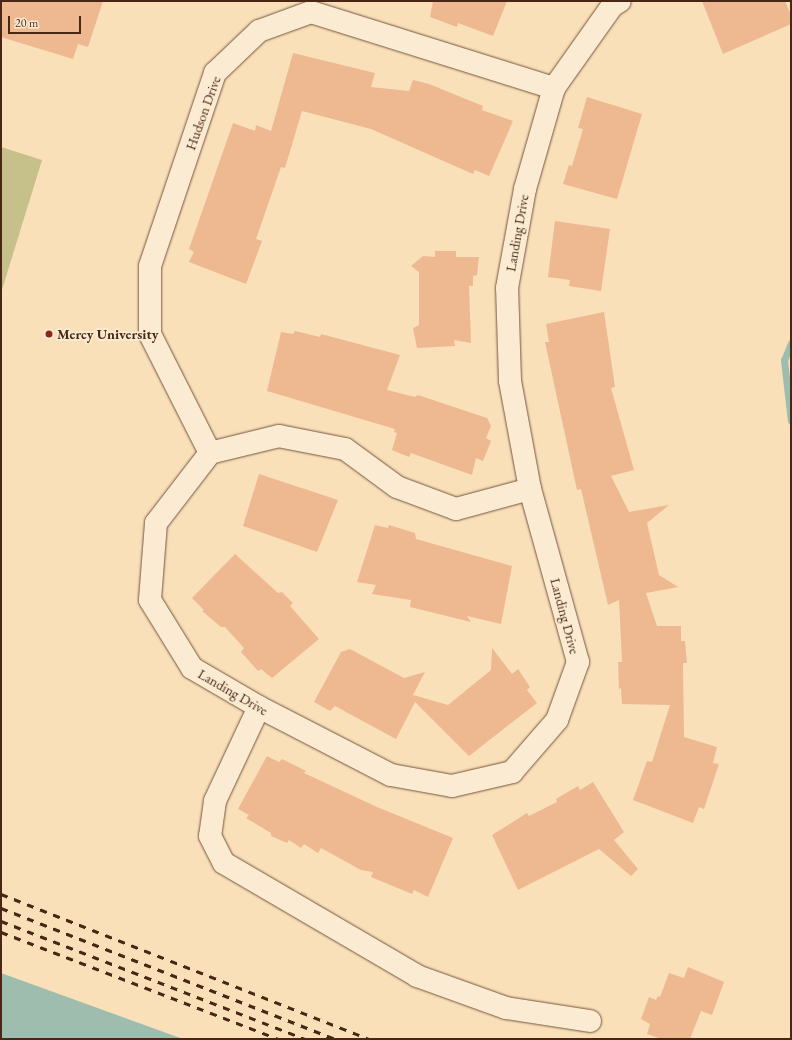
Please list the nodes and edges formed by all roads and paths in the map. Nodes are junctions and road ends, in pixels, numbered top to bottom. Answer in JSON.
{"nodes":[{"id":1,"x":620,"y":1,"type":"edge"},
{"id":2,"x":554,"y":88,"type":"junction"},
{"id":3,"x":210,"y":453,"type":"junction"},
{"id":4,"x":530,"y":490,"type":"junction"},
{"id":5,"x":258,"y":708,"type":"junction"},
{"id":6,"x":590,"y":1021,"type":"dead end"}],
"edges":[{"from":1,"to":2,"type":"street","name":"Landing Drive"},
{"from":2,"to":3,"type":"street","name":"Hudson Drive"},
{"from":2,"to":4,"type":"street","name":"Landing Drive"},
{"from":3,"to":4,"type":"street"},
{"from":3,"to":5,"type":"street","name":"Landing Drive"},
{"from":4,"to":5,"type":"street","name":"Landing Drive"},
{"from":5,"to":6,"type":"street"}]}
